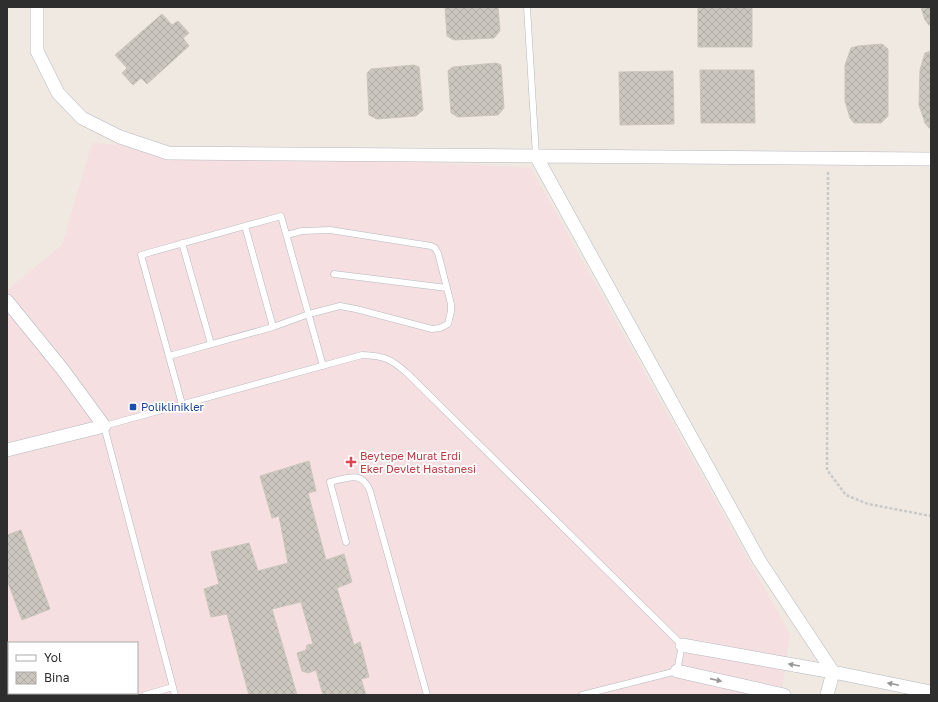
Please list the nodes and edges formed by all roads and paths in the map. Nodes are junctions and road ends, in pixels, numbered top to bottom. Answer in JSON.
{"nodes":[{"id":1,"x":38,"y":7,"type":"edge"},
{"id":2,"x":527,"y":7,"type":"edge"},
{"id":3,"x":536,"y":156,"type":"junction"},
{"id":4,"x":828,"y":158,"type":"junction"},
{"id":5,"x":931,"y":159,"type":"edge"},
{"id":6,"x":245,"y":226,"type":"junction"},
{"id":7,"x":287,"y":235,"type":"junction"},
{"id":8,"x":182,"y":243,"type":"junction"},
{"id":9,"x":334,"y":274,"type":"dead end"},
{"id":10,"x":447,"y":288,"type":"junction"},
{"id":11,"x":7,"y":301,"type":"edge"},
{"id":12,"x":309,"y":314,"type":"junction"},
{"id":13,"x":273,"y":327,"type":"junction"},
{"id":14,"x":211,"y":344,"type":"junction"},
{"id":15,"x":169,"y":356,"type":"junction"},
{"id":16,"x":323,"y":366,"type":"junction"},
{"id":17,"x":182,"y":404,"type":"junction"},
{"id":18,"x":104,"y":426,"type":"junction"},
{"id":19,"x":7,"y":450,"type":"edge"},
{"id":20,"x":931,"y":516,"type":"edge"},
{"id":21,"x":346,"y":542,"type":"dead end"},
{"id":22,"x":682,"y":645,"type":"junction"},
{"id":23,"x":678,"y":671,"type":"junction"},
{"id":24,"x":833,"y":672,"type":"junction"},
{"id":25,"x":173,"y":687,"type":"junction"},
{"id":26,"x":931,"y":692,"type":"edge"},
{"id":27,"x":148,"y":695,"type":"edge"},
{"id":28,"x":175,"y":695,"type":"edge"},
{"id":29,"x":427,"y":695,"type":"edge"},
{"id":30,"x":582,"y":695,"type":"edge"},
{"id":31,"x":784,"y":695,"type":"edge"},
{"id":32,"x":826,"y":695,"type":"edge"}],
"edges":[{"from":1,"to":3,"type":"street"},
{"from":2,"to":3,"type":"lane"},
{"from":3,"to":4,"type":"street"},
{"from":3,"to":24,"type":"street"},
{"from":4,"to":5,"type":"street"},
{"from":4,"to":20,"type":"path"},
{"from":6,"to":7,"type":"lane"},
{"from":6,"to":8,"type":"lane"},
{"from":6,"to":13,"type":"lane"},
{"from":7,"to":10,"type":"lane"},
{"from":7,"to":12,"type":"lane"},
{"from":8,"to":14,"type":"lane"},
{"from":8,"to":15,"type":"lane"},
{"from":9,"to":10,"type":"lane"},
{"from":10,"to":12,"type":"lane"},
{"from":11,"to":18,"type":"street"},
{"from":12,"to":13,"type":"lane"},
{"from":12,"to":16,"type":"lane"},
{"from":13,"to":14,"type":"lane"},
{"from":14,"to":15,"type":"lane"},
{"from":15,"to":17,"type":"lane"},
{"from":16,"to":17,"type":"lane"},
{"from":16,"to":22,"type":"lane"},
{"from":17,"to":18,"type":"lane"},
{"from":18,"to":19,"type":"street"},
{"from":18,"to":25,"type":"lane"},
{"from":21,"to":29,"type":"lane"},
{"from":22,"to":23,"type":"lane"},
{"from":24,"to":22,"type":"street","one_way":true},
{"from":23,"to":30,"type":"lane"},
{"from":23,"to":31,"type":"street","one_way":true},
{"from":26,"to":24,"type":"street","one_way":true},
{"from":24,"to":32,"type":"street"},
{"from":25,"to":27,"type":"lane"},
{"from":25,"to":28,"type":"lane"}]}
